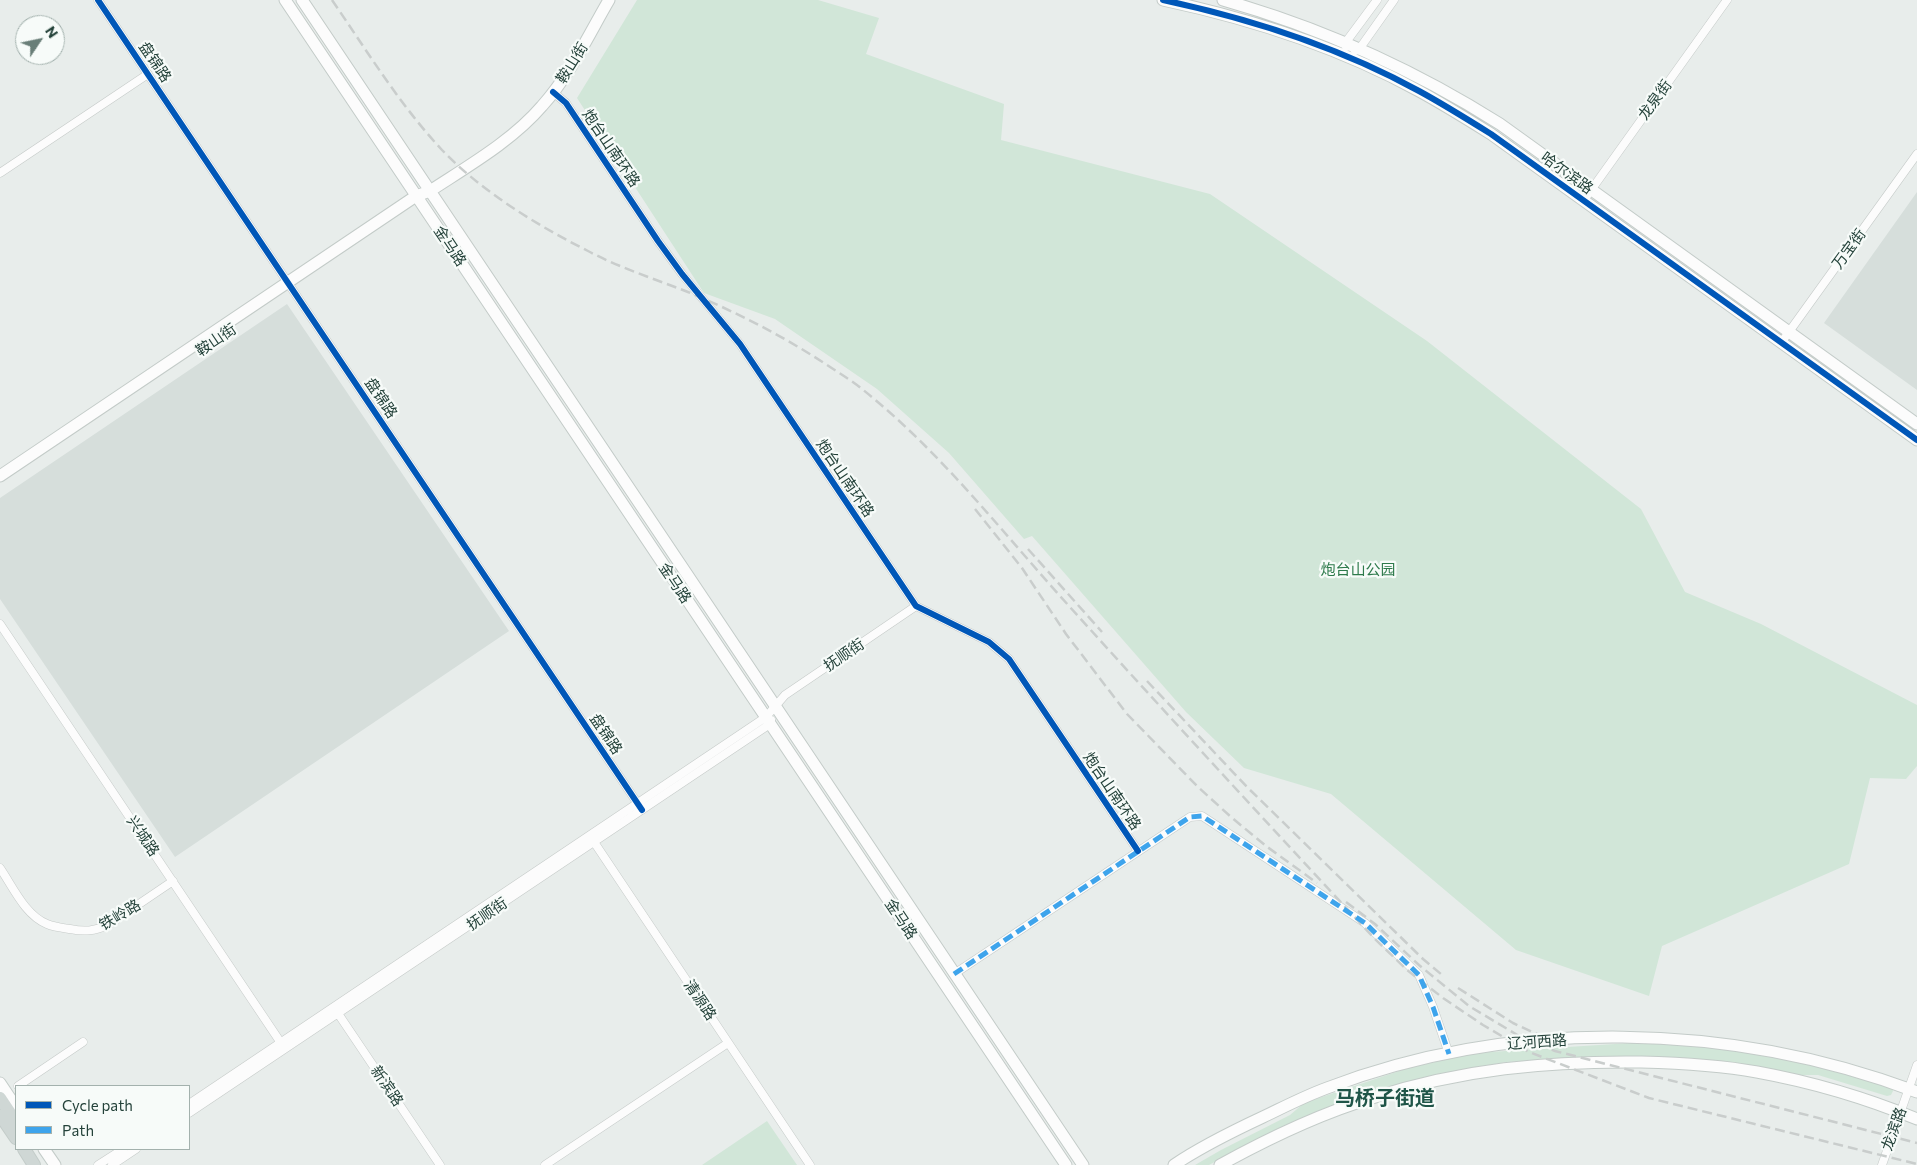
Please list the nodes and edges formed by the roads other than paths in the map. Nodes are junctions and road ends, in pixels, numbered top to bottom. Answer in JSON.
{"nodes":[{"id":1,"x":98,"y":0,"type":"edge"},
{"id":2,"x":285,"y":0,"type":"edge"},
{"id":3,"x":302,"y":0,"type":"edge"},
{"id":4,"x":609,"y":0,"type":"edge"},
{"id":5,"x":1163,"y":0,"type":"edge"},
{"id":6,"x":1223,"y":0,"type":"edge"},
{"id":7,"x":1377,"y":0,"type":"edge"},
{"id":8,"x":1394,"y":0,"type":"edge"},
{"id":9,"x":1728,"y":0,"type":"edge"},
{"id":10,"x":1346,"y":42,"type":"junction"},
{"id":11,"x":1360,"y":48,"type":"junction"},
{"id":12,"x":1344,"y":56,"type":"junction"},
{"id":13,"x":148,"y":74,"type":"junction"},
{"id":14,"x":553,"y":92,"type":"junction"},
{"id":15,"x":1917,"y":154,"type":"edge"},
{"id":16,"x":0,"y":173,"type":"edge"},
{"id":17,"x":1591,"y":190,"type":"junction"},
{"id":18,"x":430,"y":191,"type":"junction"},
{"id":19,"x":418,"y":199,"type":"junction"},
{"id":20,"x":1584,"y":200,"type":"junction"},
{"id":21,"x":290,"y":286,"type":"junction"},
{"id":22,"x":1789,"y":332,"type":"junction"},
{"id":23,"x":1782,"y":343,"type":"junction"},
{"id":24,"x":1917,"y":424,"type":"edge"},
{"id":25,"x":1917,"y":440,"type":"edge"},
{"id":26,"x":0,"y":476,"type":"edge"},
{"id":27,"x":0,"y":485,"type":"edge"},
{"id":28,"x":916,"y":606,"type":"junction"},
{"id":29,"x":0,"y":624,"type":"edge"},
{"id":30,"x":775,"y":706,"type":"junction"},
{"id":31,"x":768,"y":720,"type":"junction"},
{"id":32,"x":640,"y":806,"type":"junction"},
{"id":33,"x":592,"y":839,"type":"junction"},
{"id":34,"x":1138,"y":851,"type":"junction"},
{"id":35,"x":1,"y":871,"type":"edge"},
{"id":36,"x":173,"y":881,"type":"junction"},
{"id":37,"x":954,"y":974,"type":"junction"},
{"id":38,"x":336,"y":1010,"type":"junction"},
{"id":39,"x":83,"y":1042,"type":"dead end"},
{"id":40,"x":728,"y":1043,"type":"junction"},
{"id":41,"x":283,"y":1046,"type":"junction"},
{"id":42,"x":1449,"y":1054,"type":"junction"},
{"id":43,"x":1917,"y":1065,"type":"edge"},
{"id":44,"x":0,"y":1083,"type":"edge"},
{"id":45,"x":20,"y":1085,"type":"edge"},
{"id":46,"x":1913,"y":1091,"type":"edge"},
{"id":47,"x":8,"y":1093,"type":"edge"},
{"id":48,"x":190,"y":1103,"type":"edge"},
{"id":49,"x":15,"y":1105,"type":"edge"},
{"id":50,"x":190,"y":1112,"type":"edge"},
{"id":51,"x":1900,"y":1112,"type":"junction"},
{"id":52,"x":0,"y":1114,"type":"edge"},
{"id":53,"x":15,"y":1118,"type":"edge"},
{"id":54,"x":1917,"y":1118,"type":"edge"},
{"id":55,"x":15,"y":1136,"type":"edge"},
{"id":56,"x":25,"y":1150,"type":"edge"},
{"id":57,"x":35,"y":1150,"type":"edge"},
{"id":58,"x":45,"y":1150,"type":"edge"},
{"id":59,"x":120,"y":1150,"type":"edge"},
{"id":60,"x":134,"y":1150,"type":"edge"},
{"id":61,"x":1073,"y":1150,"type":"junction"},
{"id":62,"x":1064,"y":1162,"type":"edge"},
{"id":63,"x":34,"y":1165,"type":"edge"},
{"id":64,"x":45,"y":1165,"type":"edge"},
{"id":65,"x":55,"y":1165,"type":"edge"},
{"id":66,"x":98,"y":1165,"type":"edge"},
{"id":67,"x":112,"y":1165,"type":"edge"},
{"id":68,"x":440,"y":1165,"type":"edge"},
{"id":69,"x":545,"y":1165,"type":"edge"},
{"id":70,"x":810,"y":1165,"type":"edge"},
{"id":71,"x":1083,"y":1165,"type":"edge"},
{"id":72,"x":1090,"y":1165,"type":"edge"},
{"id":73,"x":1174,"y":1165,"type":"edge"},
{"id":74,"x":1220,"y":1165,"type":"edge"},
{"id":75,"x":1882,"y":1165,"type":"edge"}],
"edges":[{"from":1,"to":13,"type":"street","name":"盘锦路"},
{"from":2,"to":19,"type":"main road","name":"金马路"},
{"from":3,"to":18,"type":"main road","name":"金马路"},
{"from":4,"to":14,"type":"main road","name":"鞍山街"},
{"from":5,"to":12,"type":"main road","name":"哈尔滨路"},
{"from":6,"to":10,"type":"main road","name":"哈尔滨路"},
{"from":7,"to":10,"type":"street"},
{"from":8,"to":11,"type":"street"},
{"from":9,"to":17,"type":"street","name":"龙泉街"},
{"from":10,"to":11,"type":"main road","name":"哈尔滨路"},
{"from":10,"to":12,"type":"street"},
{"from":11,"to":12,"type":"street"},
{"from":11,"to":17,"type":"main road","name":"哈尔滨路"},
{"from":12,"to":20,"type":"main road","name":"哈尔滨路"},
{"from":13,"to":16,"type":"street"},
{"from":13,"to":21,"type":"street","name":"盘锦路"},
{"from":14,"to":18,"type":"main road","name":"鞍山街"},
{"from":14,"to":28,"type":"street","name":"炮台山南环路"},
{"from":15,"to":22,"type":"street","name":"万宝街"},
{"from":17,"to":20,"type":"street","name":"龙泉街"},
{"from":17,"to":22,"type":"main road","name":"哈尔滨路"},
{"from":18,"to":19,"type":"main road","name":"鞍山街"},
{"from":18,"to":30,"type":"main road","name":"金马路"},
{"from":19,"to":21,"type":"main road","name":"鞍山街"},
{"from":19,"to":31,"type":"main road","name":"金马路"},
{"from":20,"to":23,"type":"main road","name":"哈尔滨路"},
{"from":21,"to":26,"type":"main road","name":"鞍山街"},
{"from":21,"to":27,"type":"main road","name":"鞍山街"},
{"from":21,"to":32,"type":"street","name":"盘锦路"},
{"from":22,"to":23,"type":"street","name":"万宝街"},
{"from":22,"to":24,"type":"main road","name":"哈尔滨路"},
{"from":23,"to":25,"type":"main road","name":"哈尔滨路"},
{"from":28,"to":30,"type":"street","name":"抚顺街"},
{"from":28,"to":34,"type":"street","name":"炮台山南环路"},
{"from":29,"to":36,"type":"street","name":"兴城路"},
{"from":30,"to":31,"type":"street","name":"抚顺街"},
{"from":30,"to":37,"type":"main road","name":"金马路"},
{"from":31,"to":32,"type":"street","name":"抚顺街"},
{"from":31,"to":62,"type":"main road","name":"金马路"},
{"from":32,"to":33,"type":"street","name":"抚顺街"},
{"from":33,"to":38,"type":"street","name":"抚顺街"},
{"from":33,"to":40,"type":"street","name":"清源路"},
{"from":34,"to":37,"type":"street"},
{"from":34,"to":42,"type":"street"},
{"from":35,"to":36,"type":"street","name":"铁岭路"},
{"from":36,"to":41,"type":"street","name":"兴城路"},
{"from":37,"to":61,"type":"main road","name":"金马路"},
{"from":38,"to":41,"type":"street","name":"抚顺街"},
{"from":38,"to":68,"type":"street","name":"新滨路"},
{"from":39,"to":45,"type":"street"},
{"from":40,"to":69,"type":"street"},
{"from":40,"to":70,"type":"street","name":"清源路"},
{"from":41,"to":48,"type":"street","name":"抚顺街"},
{"from":41,"to":50,"type":"street","name":"抚顺街"},
{"from":42,"to":46,"type":"main road","name":"辽河西路"},
{"from":42,"to":73,"type":"main road","name":"辽河西路"},
{"from":43,"to":46,"type":"street","name":"龙滨路"},
{"from":44,"to":47,"type":"main road"},
{"from":46,"to":51,"type":"street","name":"龙滨路"},
{"from":47,"to":49,"type":"main road"},
{"from":47,"to":53,"type":"main road"},
{"from":51,"to":54,"type":"main road","name":"辽河西路"},
{"from":51,"to":74,"type":"main road","name":"辽河西路"},
{"from":51,"to":75,"type":"street","name":"龙滨路"},
{"from":52,"to":55,"type":"main road"},
{"from":56,"to":63,"type":"main road"},
{"from":57,"to":64,"type":"main road"},
{"from":58,"to":65,"type":"main road"},
{"from":59,"to":66,"type":"street"},
{"from":60,"to":67,"type":"street"},
{"from":61,"to":71,"type":"main road","name":"金马路"},
{"from":61,"to":72,"type":"main road"}]}
